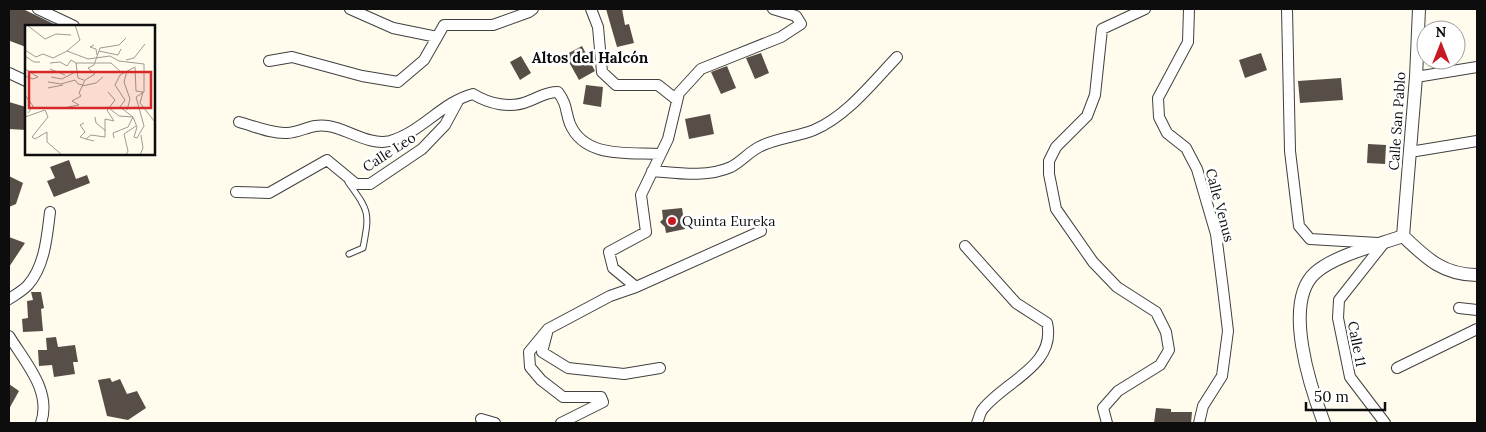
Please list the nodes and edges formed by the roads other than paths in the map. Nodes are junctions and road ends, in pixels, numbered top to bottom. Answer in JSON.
{"nodes":[{"id":1,"x":38,"y":9,"type":"edge"},
{"id":2,"x":350,"y":9,"type":"edge"},
{"id":3,"x":533,"y":9,"type":"edge"},
{"id":4,"x":591,"y":9,"type":"edge"},
{"id":5,"x":773,"y":9,"type":"edge"},
{"id":6,"x":1189,"y":9,"type":"edge"},
{"id":7,"x":1287,"y":9,"type":"edge"},
{"id":8,"x":1419,"y":9,"type":"edge"},
{"id":9,"x":1137,"y":10,"type":"edge"},
{"id":10,"x":72,"y":25,"type":"edge"},
{"id":11,"x":437,"y":37,"type":"junction"},
{"id":12,"x":897,"y":57,"type":"dead end"},
{"id":13,"x":269,"y":61,"type":"dead end"},
{"id":14,"x":1477,"y":68,"type":"edge"},
{"id":15,"x":9,"y":73,"type":"edge"},
{"id":16,"x":1416,"y":77,"type":"junction"},
{"id":17,"x":25,"y":81,"type":"edge"},
{"id":18,"x":459,"y":98,"type":"junction"},
{"id":19,"x":677,"y":100,"type":"junction"},
{"id":20,"x":239,"y":122,"type":"dead end"},
{"id":21,"x":1477,"y":141,"type":"edge"},
{"id":22,"x":1410,"y":152,"type":"junction"},
{"id":23,"x":660,"y":154,"type":"junction"},
{"id":24,"x":652,"y":172,"type":"junction"},
{"id":25,"x":343,"y":175,"type":"junction"},
{"id":26,"x":236,"y":192,"type":"dead end"},
{"id":27,"x":50,"y":212,"type":"dead end"},
{"id":28,"x":761,"y":231,"type":"dead end"},
{"id":29,"x":1403,"y":236,"type":"junction"},
{"id":30,"x":1384,"y":243,"type":"junction"},
{"id":31,"x":965,"y":246,"type":"dead end"},
{"id":32,"x":349,"y":254,"type":"dead end"},
{"id":33,"x":1477,"y":275,"type":"edge"},
{"id":34,"x":636,"y":287,"type":"junction"},
{"id":35,"x":9,"y":299,"type":"edge"},
{"id":36,"x":1459,"y":308,"type":"dead end"},
{"id":37,"x":1477,"y":310,"type":"edge"},
{"id":38,"x":548,"y":329,"type":"junction"},
{"id":39,"x":1477,"y":329,"type":"edge"},
{"id":40,"x":9,"y":336,"type":"edge"},
{"id":41,"x":660,"y":368,"type":"dead end"},
{"id":42,"x":1398,"y":368,"type":"dead end"},
{"id":43,"x":480,"y":419,"type":"dead end"},
{"id":44,"x":41,"y":423,"type":"edge"},
{"id":45,"x":495,"y":423,"type":"edge"},
{"id":46,"x":561,"y":423,"type":"edge"},
{"id":47,"x":977,"y":423,"type":"edge"},
{"id":48,"x":1107,"y":423,"type":"edge"},
{"id":49,"x":1198,"y":423,"type":"edge"},
{"id":50,"x":1324,"y":423,"type":"edge"},
{"id":51,"x":1385,"y":423,"type":"edge"}],
"edges":[{"from":1,"to":10,"type":"street"},
{"from":2,"to":11,"type":"street"},
{"from":3,"to":11,"type":"street"},
{"from":4,"to":19,"type":"street"},
{"from":5,"to":19,"type":"street"},
{"from":6,"to":49,"type":"street","name":"Calle Venus"},
{"from":7,"to":30,"type":"street"},
{"from":8,"to":16,"type":"street","name":"Calle San Pablo"},
{"from":9,"to":48,"type":"street"},
{"from":11,"to":13,"type":"street"},
{"from":12,"to":24,"type":"street"},
{"from":14,"to":16,"type":"street"},
{"from":15,"to":17,"type":"street"},
{"from":16,"to":22,"type":"street","name":"Calle San Pablo"},
{"from":18,"to":20,"type":"street"},
{"from":18,"to":23,"type":"street"},
{"from":18,"to":25,"type":"street","name":"Calle Leo"},
{"from":19,"to":23,"type":"street"},
{"from":21,"to":22,"type":"street"},
{"from":22,"to":29,"type":"street","name":"Calle San Pablo"},
{"from":23,"to":24,"type":"street"},
{"from":24,"to":34,"type":"street"},
{"from":25,"to":26,"type":"street","name":"Calle Leo"},
{"from":25,"to":32,"type":"lane"},
{"from":27,"to":35,"type":"street"},
{"from":28,"to":34,"type":"street"},
{"from":29,"to":30,"type":"street"},
{"from":29,"to":33,"type":"street"},
{"from":30,"to":50,"type":"street"},
{"from":30,"to":51,"type":"street","name":"Calle 11"},
{"from":31,"to":47,"type":"street"},
{"from":34,"to":38,"type":"street"},
{"from":36,"to":37,"type":"street"},
{"from":38,"to":41,"type":"street"},
{"from":38,"to":46,"type":"street"},
{"from":39,"to":42,"type":"street"},
{"from":40,"to":44,"type":"street"},
{"from":43,"to":45,"type":"street"}]}
